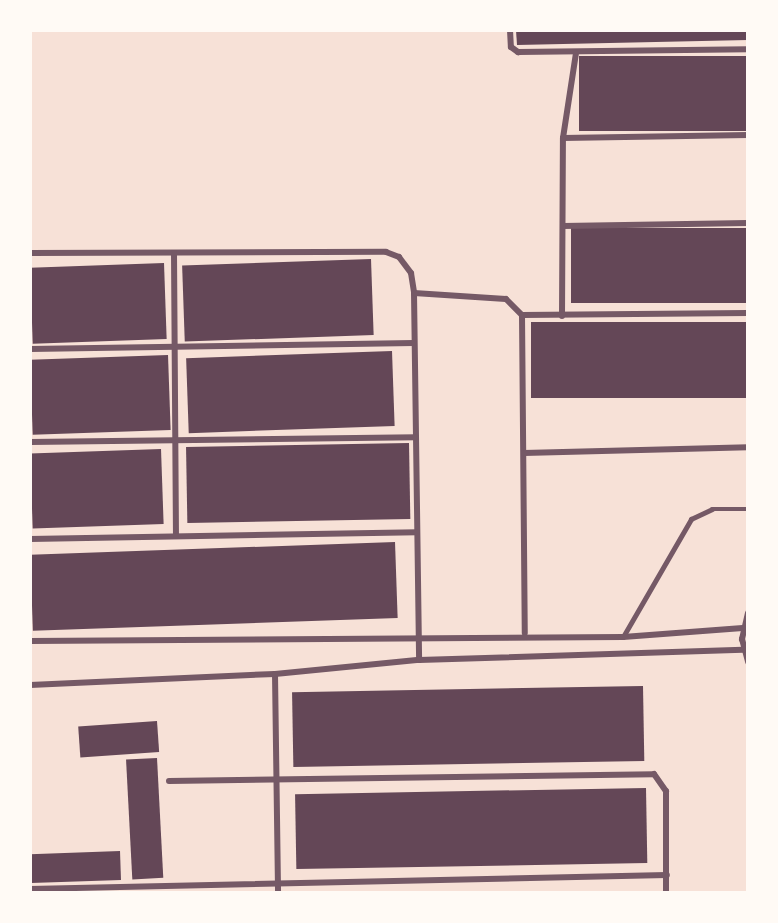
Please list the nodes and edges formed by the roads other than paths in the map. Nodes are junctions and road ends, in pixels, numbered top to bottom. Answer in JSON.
{"nodes":[{"id":1,"x":510,"y":30,"type":"edge"},
{"id":2,"x":748,"y":49,"type":"edge"},
{"id":3,"x":576,"y":53,"type":"junction"},
{"id":4,"x":748,"y":135,"type":"edge"},
{"id":5,"x":563,"y":138,"type":"junction"},
{"id":6,"x":748,"y":223,"type":"edge"},
{"id":7,"x":562,"y":226,"type":"junction"},
{"id":8,"x":30,"y":253,"type":"edge"},
{"id":9,"x":174,"y":253,"type":"junction"},
{"id":10,"x":414,"y":293,"type":"junction"},
{"id":11,"x":748,"y":313,"type":"edge"},
{"id":12,"x":522,"y":315,"type":"junction"},
{"id":13,"x":562,"y":316,"type":"junction"},
{"id":14,"x":414,"y":343,"type":"junction"},
{"id":15,"x":174,"y":347,"type":"junction"},
{"id":16,"x":30,"y":349,"type":"edge"},
{"id":17,"x":416,"y":436,"type":"junction"},
{"id":18,"x":175,"y":439,"type":"junction"},
{"id":19,"x":30,"y":442,"type":"edge"},
{"id":20,"x":748,"y":447,"type":"edge"},
{"id":21,"x":524,"y":453,"type":"junction"},
{"id":22,"x":748,"y":509,"type":"edge"},
{"id":23,"x":417,"y":532,"type":"junction"},
{"id":24,"x":176,"y":535,"type":"junction"},
{"id":25,"x":30,"y":539,"type":"edge"},
{"id":26,"x":748,"y":613,"type":"edge"},
{"id":27,"x":743,"y":627,"type":"junction"},
{"id":28,"x":525,"y":633,"type":"junction"},
{"id":29,"x":418,"y":635,"type":"junction"},
{"id":30,"x":623,"y":637,"type":"junction"},
{"id":31,"x":30,"y":641,"type":"edge"},
{"id":32,"x":743,"y":650,"type":"junction"},
{"id":33,"x":418,"y":660,"type":"junction"},
{"id":34,"x":748,"y":662,"type":"edge"},
{"id":35,"x":275,"y":674,"type":"junction"},
{"id":36,"x":30,"y":685,"type":"edge"},
{"id":37,"x":277,"y":780,"type":"junction"},
{"id":38,"x":169,"y":781,"type":"dead end"},
{"id":39,"x":667,"y":875,"type":"junction"},
{"id":40,"x":278,"y":882,"type":"junction"},
{"id":41,"x":30,"y":889,"type":"edge"},
{"id":42,"x":67,"y":890,"type":"edge"},
{"id":43,"x":278,"y":893,"type":"edge"},
{"id":44,"x":666,"y":893,"type":"edge"}],
"edges":[{"from":1,"to":3,"type":"street"},
{"from":2,"to":3,"type":"street"},
{"from":3,"to":5,"type":"street"},
{"from":4,"to":5,"type":"street"},
{"from":5,"to":7,"type":"street"},
{"from":6,"to":7,"type":"street"},
{"from":7,"to":13,"type":"street"},
{"from":8,"to":9,"type":"street"},
{"from":9,"to":10,"type":"street"},
{"from":9,"to":15,"type":"street"},
{"from":10,"to":12,"type":"street"},
{"from":10,"to":14,"type":"street"},
{"from":11,"to":13,"type":"street"},
{"from":12,"to":13,"type":"street"},
{"from":12,"to":21,"type":"street"},
{"from":14,"to":15,"type":"street"},
{"from":14,"to":17,"type":"street"},
{"from":15,"to":16,"type":"street"},
{"from":15,"to":18,"type":"street"},
{"from":17,"to":18,"type":"street"},
{"from":17,"to":23,"type":"street"},
{"from":18,"to":19,"type":"street"},
{"from":18,"to":24,"type":"street"},
{"from":20,"to":21,"type":"street"},
{"from":21,"to":28,"type":"street"},
{"from":22,"to":30,"type":"lane"},
{"from":23,"to":24,"type":"street"},
{"from":23,"to":29,"type":"street"},
{"from":24,"to":25,"type":"street"},
{"from":26,"to":27,"type":"street"},
{"from":27,"to":30,"type":"street"},
{"from":27,"to":32,"type":"street"},
{"from":28,"to":29,"type":"street"},
{"from":28,"to":30,"type":"street"},
{"from":29,"to":31,"type":"street"},
{"from":29,"to":33,"type":"street"},
{"from":32,"to":33,"type":"street"},
{"from":32,"to":34,"type":"street"},
{"from":33,"to":35,"type":"street"},
{"from":35,"to":36,"type":"street"},
{"from":35,"to":37,"type":"street"},
{"from":37,"to":38,"type":"street"},
{"from":37,"to":39,"type":"street"},
{"from":37,"to":40,"type":"street"},
{"from":39,"to":40,"type":"street"},
{"from":39,"to":44,"type":"street"},
{"from":40,"to":42,"type":"street"},
{"from":40,"to":43,"type":"street"},
{"from":41,"to":42,"type":"street"}]}
